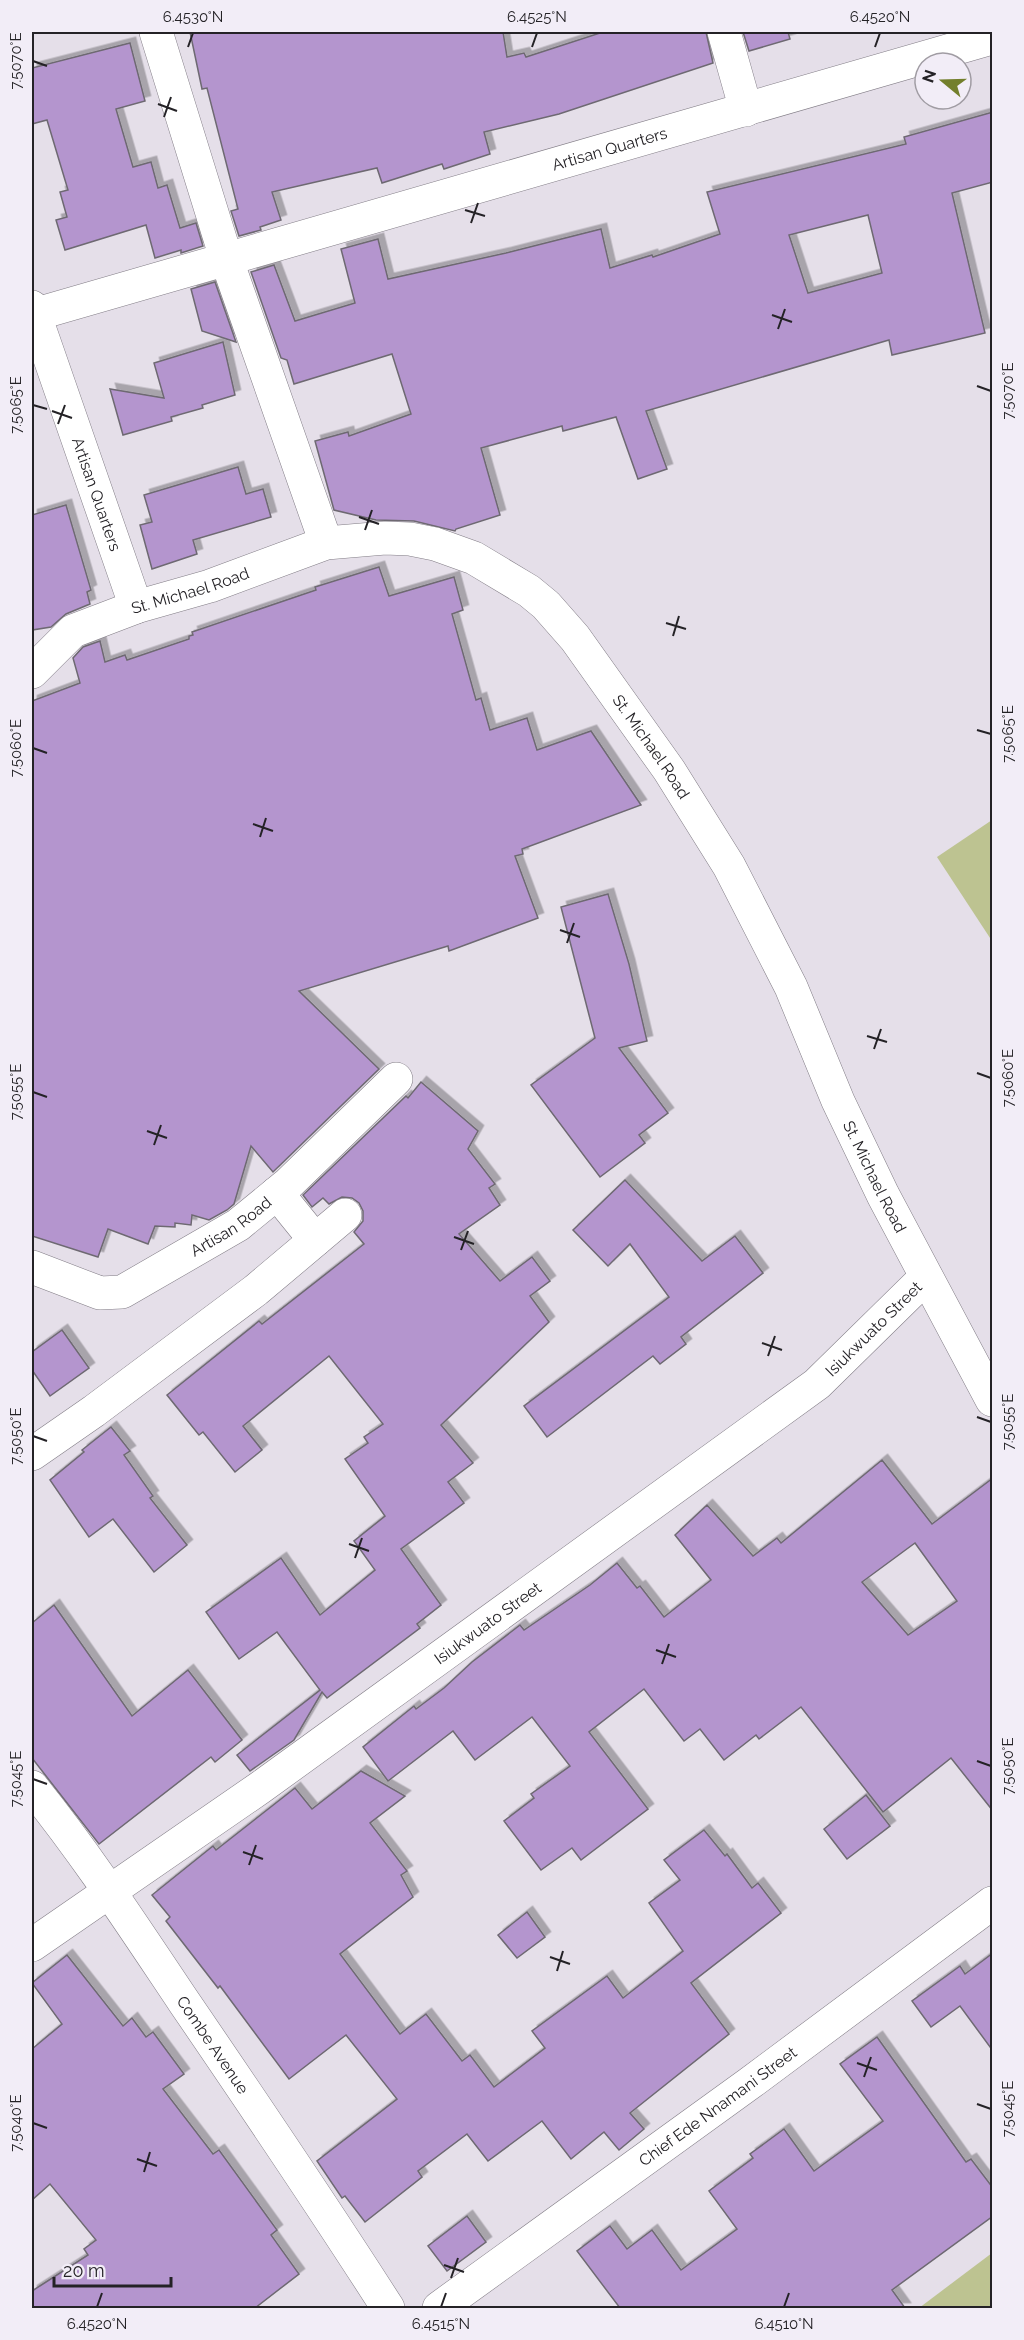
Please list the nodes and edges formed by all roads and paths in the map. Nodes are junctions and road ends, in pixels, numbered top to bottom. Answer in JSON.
{"nodes":[{"id":1,"x":156,"y":32,"type":"edge"},
{"id":2,"x":724,"y":32,"type":"edge"},
{"id":3,"x":993,"y":38,"type":"edge"},
{"id":4,"x":747,"y":110,"type":"junction"},
{"id":5,"x":226,"y":258,"type":"junction"},
{"id":6,"x":32,"y":311,"type":"edge"},
{"id":7,"x":326,"y":543,"type":"junction"},
{"id":8,"x":136,"y":607,"type":"junction"},
{"id":9,"x":32,"y":672,"type":"edge"},
{"id":10,"x":396,"y":1079,"type":"dead end"},
{"id":11,"x":278,"y":1193,"type":"junction"},
{"id":12,"x":345,"y":1215,"type":"dead end"},
{"id":13,"x":315,"y":1240,"type":"junction"},
{"id":14,"x":32,"y":1267,"type":"edge"},
{"id":15,"x":926,"y":1277,"type":"junction"},
{"id":16,"x":993,"y":1400,"type":"edge"},
{"id":17,"x":32,"y":1454,"type":"edge"},
{"id":18,"x":32,"y":1787,"type":"edge"},
{"id":19,"x":109,"y":1891,"type":"junction"},
{"id":20,"x":993,"y":1903,"type":"edge"},
{"id":21,"x":32,"y":1945,"type":"edge"},
{"id":22,"x":388,"y":2308,"type":"edge"},
{"id":23,"x":439,"y":2308,"type":"edge"}],
"edges":[{"from":1,"to":5,"type":"street"},
{"from":2,"to":4,"type":"street"},
{"from":3,"to":4,"type":"street","name":"Artisan Quarters"},
{"from":4,"to":5,"type":"street","name":"Artisan Quarters"},
{"from":5,"to":6,"type":"street","name":"Artisan Quarters"},
{"from":5,"to":7,"type":"street"},
{"from":6,"to":8,"type":"street","name":"Artisan Quarters"},
{"from":7,"to":8,"type":"street","name":"St. Michael Road"},
{"from":7,"to":15,"type":"street","name":"St. Michael Road"},
{"from":8,"to":9,"type":"street","name":"St. Michael Road"},
{"from":10,"to":11,"type":"street","name":"Artisan Road"},
{"from":11,"to":13,"type":"street"},
{"from":11,"to":14,"type":"street","name":"Artisan Road"},
{"from":12,"to":13,"type":"street"},
{"from":13,"to":17,"type":"street"},
{"from":15,"to":16,"type":"street","name":"St. Michael Road"},
{"from":15,"to":19,"type":"street","name":"Isiukwuato Street"},
{"from":18,"to":19,"type":"street","name":"Combe Avenue"},
{"from":19,"to":21,"type":"street","name":"Isiukwuato Street"},
{"from":19,"to":22,"type":"street","name":"Combe Avenue"},
{"from":20,"to":23,"type":"street","name":"Chief Ede Nnamani Street"}]}
